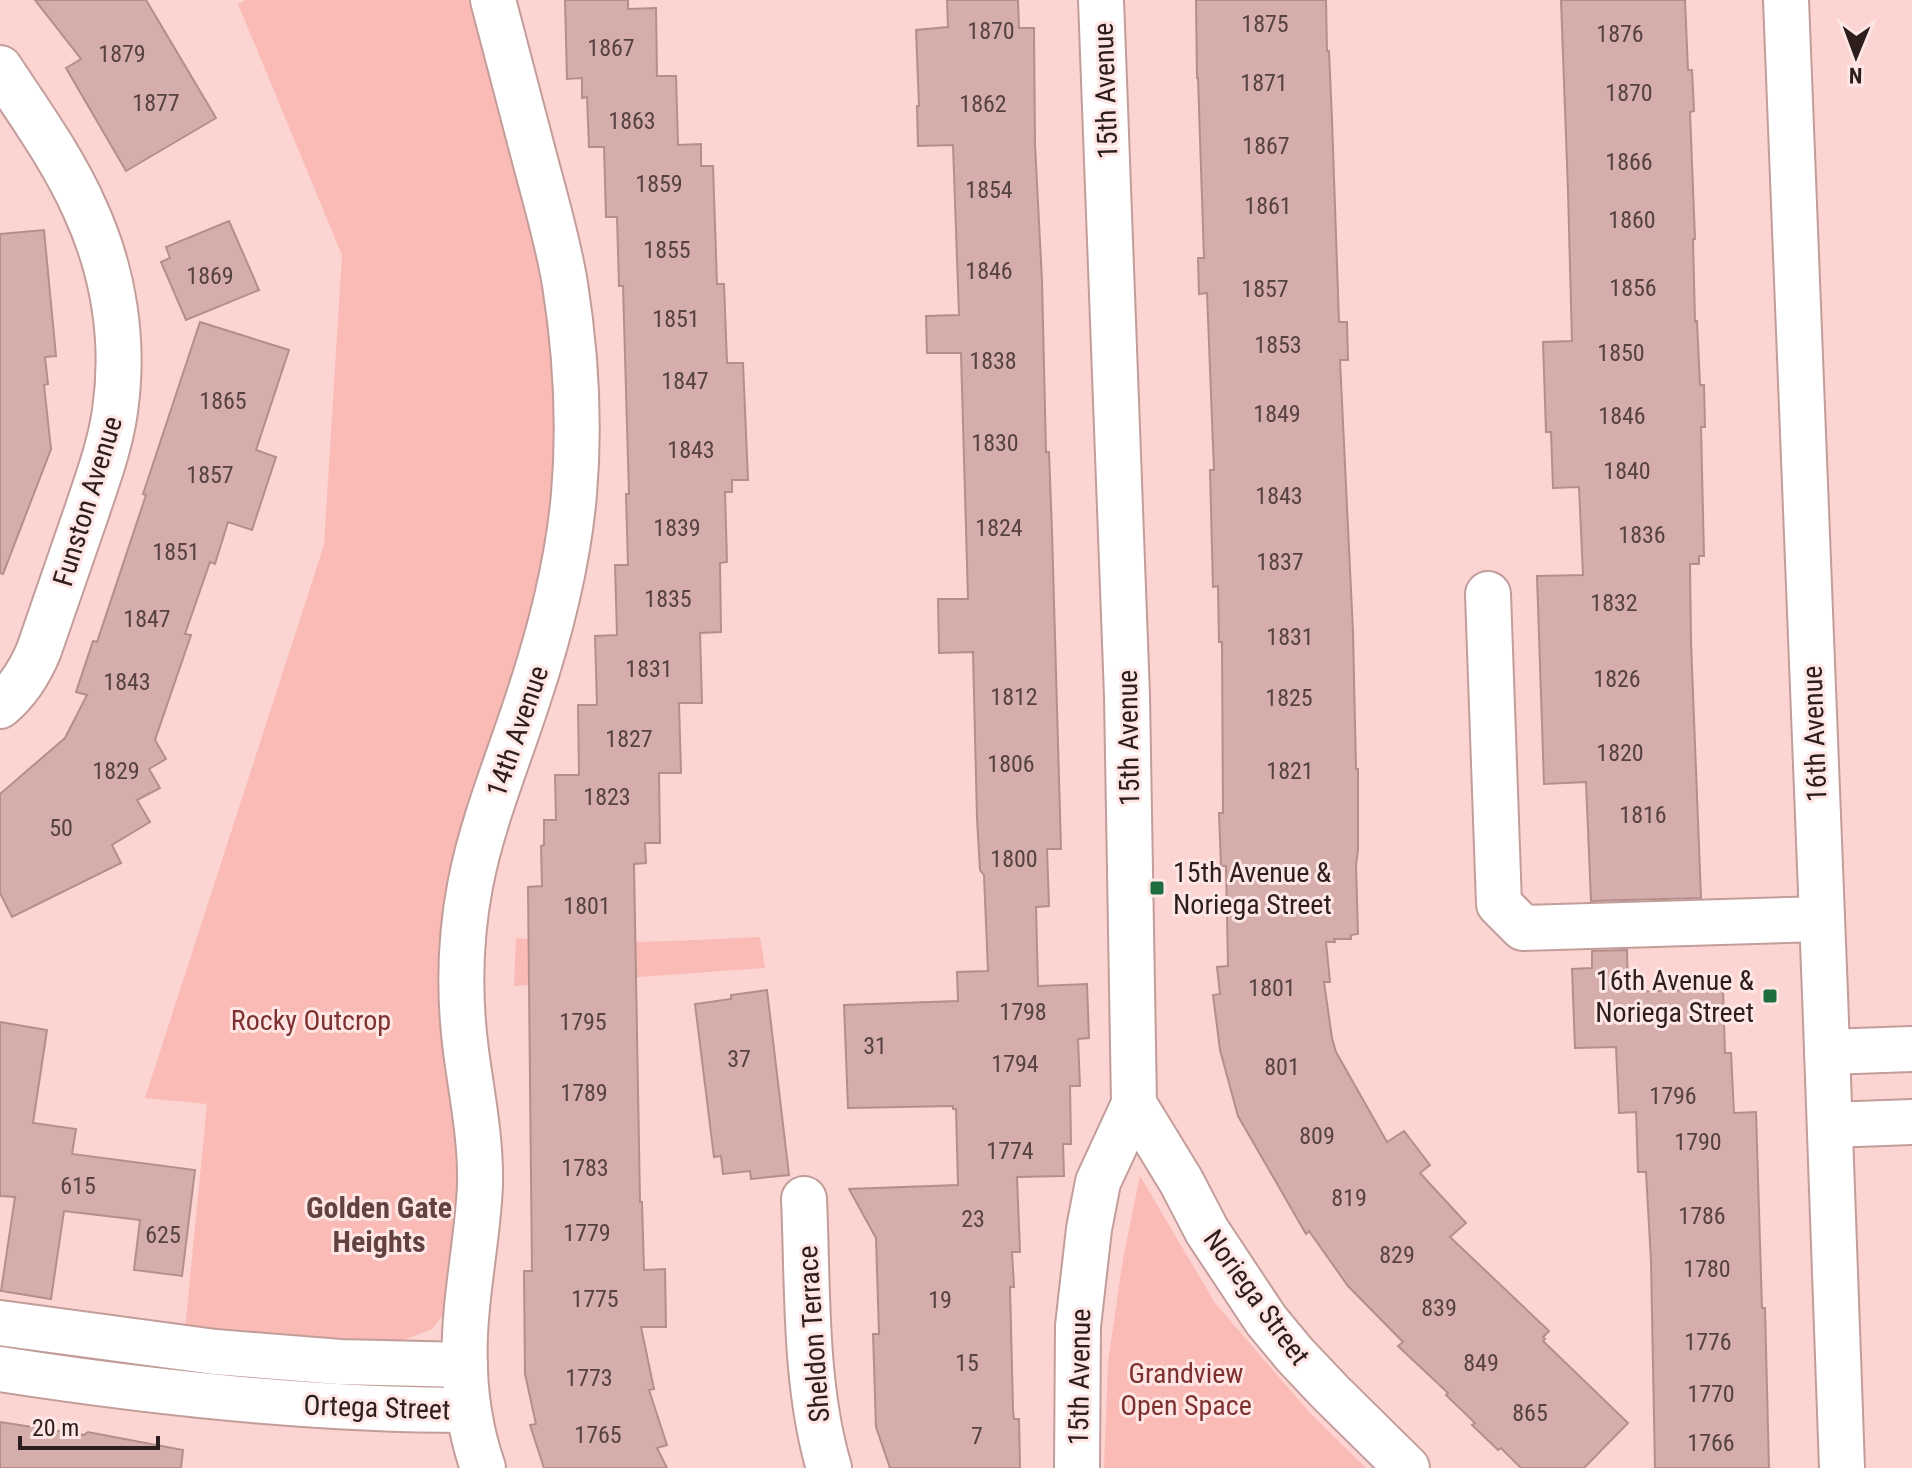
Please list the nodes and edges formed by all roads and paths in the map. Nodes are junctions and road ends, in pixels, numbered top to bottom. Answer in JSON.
{"nodes":[{"id":1,"x":493,"y":0,"type":"edge"},
{"id":2,"x":1101,"y":0,"type":"edge"},
{"id":3,"x":1786,"y":0,"type":"edge"},
{"id":4,"x":0,"y":68,"type":"edge"},
{"id":5,"x":1488,"y":594,"type":"dead end"},
{"id":6,"x":0,"y":706,"type":"edge"},
{"id":7,"x":1822,"y":919,"type":"junction"},
{"id":8,"x":1912,"y":1049,"type":"edge"},
{"id":9,"x":1827,"y":1052,"type":"junction"},
{"id":10,"x":1134,"y":1104,"type":"junction"},
{"id":11,"x":1912,"y":1122,"type":"edge"},
{"id":12,"x":1830,"y":1125,"type":"junction"},
{"id":13,"x":804,"y":1199,"type":"dead end"},
{"id":14,"x":0,"y":1323,"type":"edge"},
{"id":15,"x":465,"y":1365,"type":"junction"},
{"id":16,"x":0,"y":1369,"type":"edge"},
{"id":17,"x":468,"y":1410,"type":"junction"},
{"id":18,"x":483,"y":1468,"type":"edge"},
{"id":19,"x":829,"y":1468,"type":"edge"},
{"id":20,"x":1077,"y":1468,"type":"edge"},
{"id":21,"x":1407,"y":1468,"type":"edge"},
{"id":22,"x":1842,"y":1468,"type":"edge"}],
"edges":[{"from":1,"to":15,"type":"street","name":"14th Avenue"},
{"from":2,"to":10,"type":"street","name":"15th Avenue"},
{"from":3,"to":7,"type":"street","name":"16th Avenue"},
{"from":4,"to":6,"type":"street","name":"Funston Avenue"},
{"from":5,"to":7,"type":"street"},
{"from":7,"to":9,"type":"street","name":"16th Avenue"},
{"from":8,"to":9,"type":"street"},
{"from":9,"to":12,"type":"street","name":"16th Avenue"},
{"from":10,"to":20,"type":"street","name":"15th Avenue"},
{"from":10,"to":21,"type":"street","name":"Noriega Street"},
{"from":11,"to":12,"type":"street"},
{"from":12,"to":22,"type":"street","name":"16th Avenue"},
{"from":13,"to":19,"type":"street","name":"Sheldon Terrace"},
{"from":14,"to":15,"type":"street","name":"Ortega Street"},
{"from":15,"to":17,"type":"street","name":"14th Avenue"},
{"from":16,"to":17,"type":"street","name":"Ortega Street"},
{"from":17,"to":18,"type":"street","name":"14th Avenue"}]}
